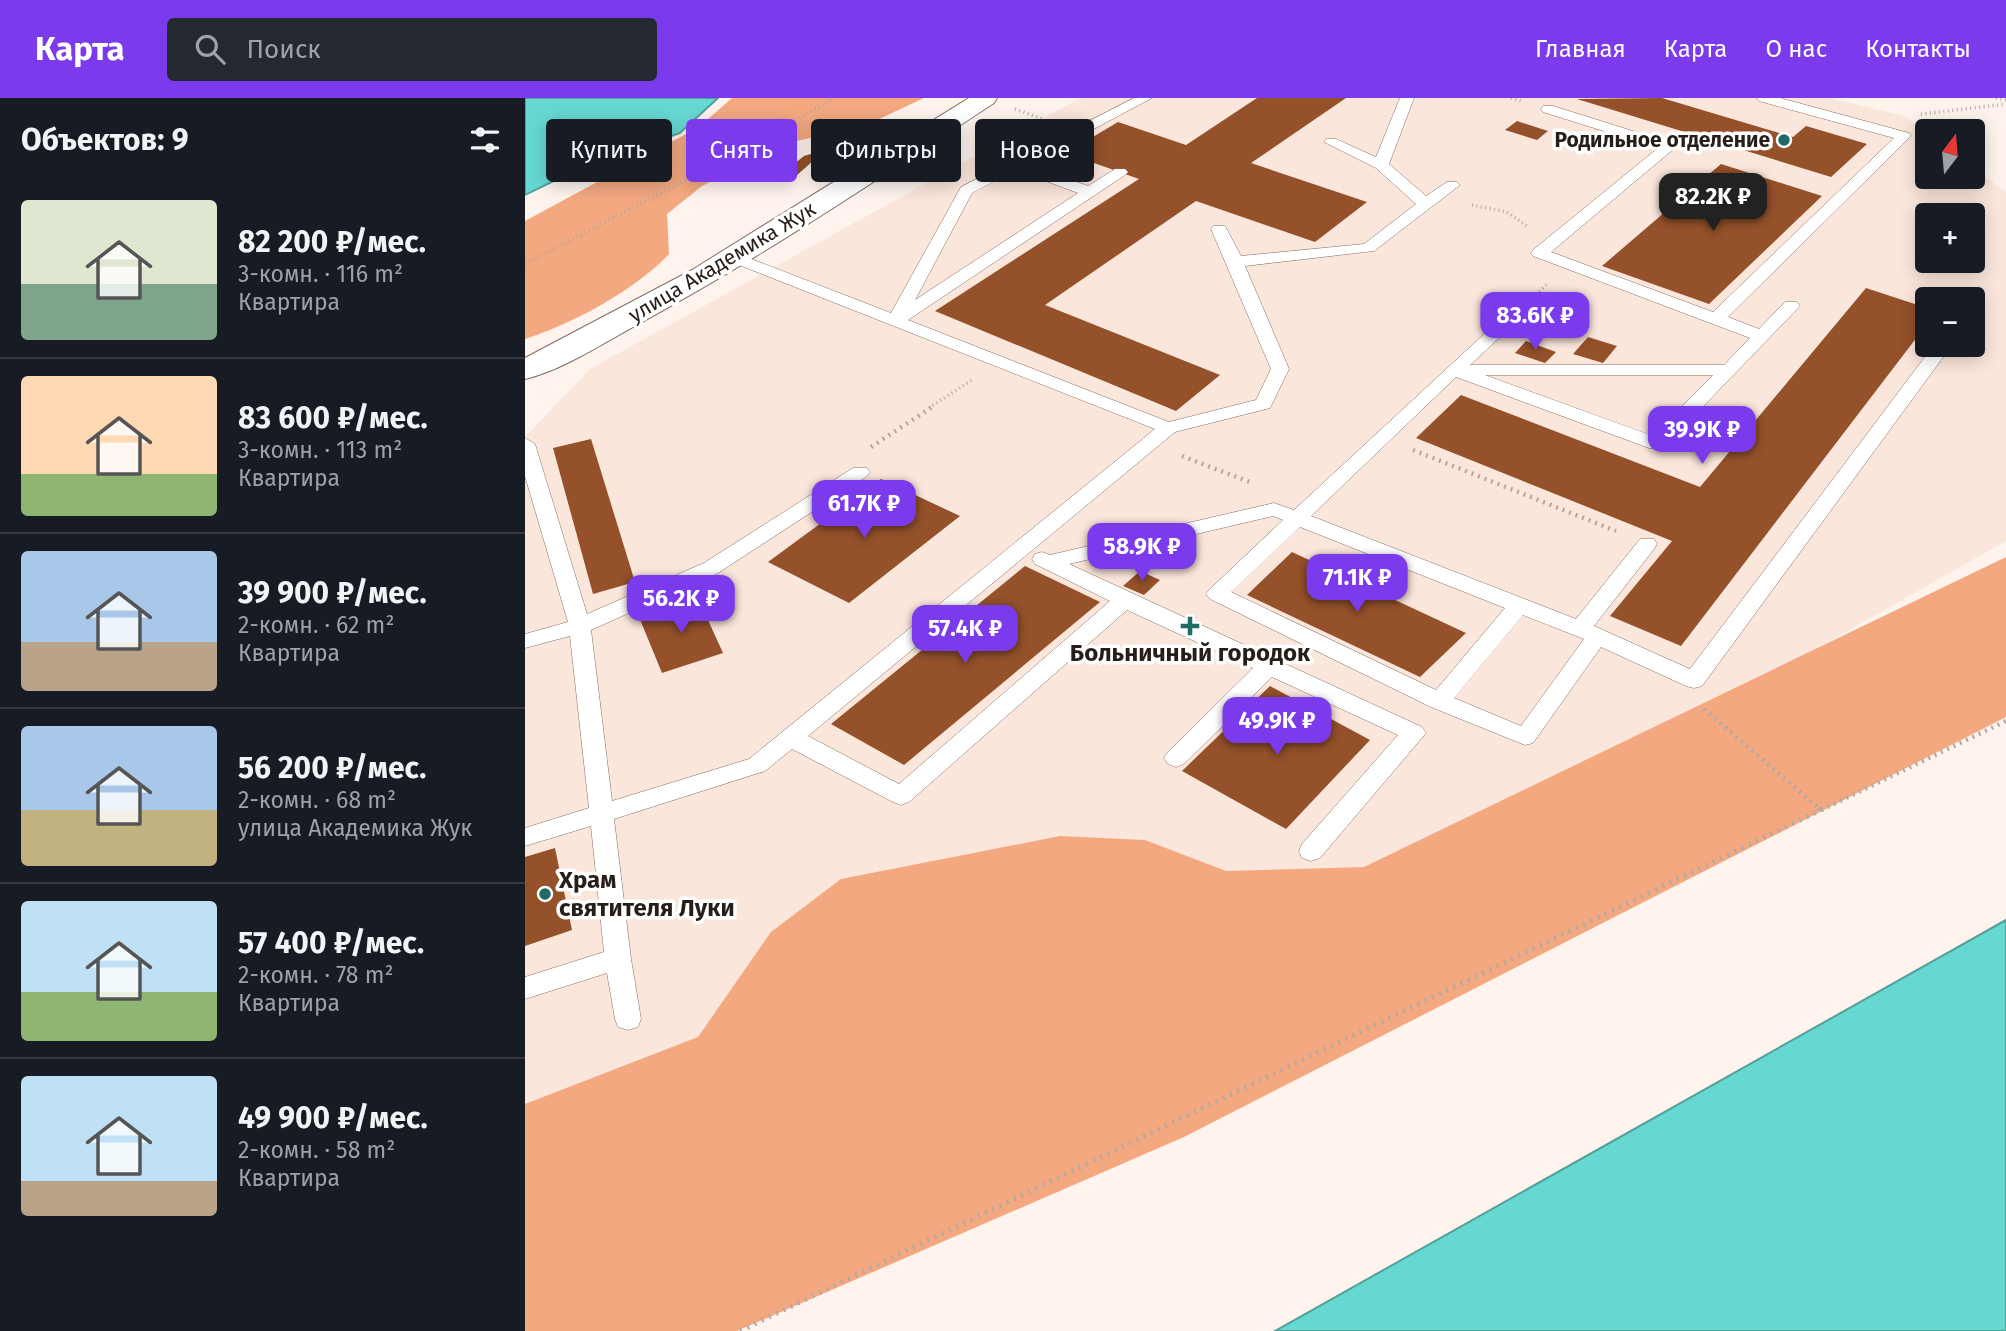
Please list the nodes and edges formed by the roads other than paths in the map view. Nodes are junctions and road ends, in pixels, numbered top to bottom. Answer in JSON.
{"nodes":[{"id":1,"x":985,"y":98,"type":"edge"},
{"id":2,"x":1145,"y":98,"type":"edge"},
{"id":3,"x":1407,"y":98,"type":"edge"},
{"id":4,"x":1765,"y":98,"type":"edge"},
{"id":5,"x":1548,"y":109,"type":"dead end"},
{"id":6,"x":1094,"y":124,"type":"edge"},
{"id":7,"x":1331,"y":142,"type":"dead end"},
{"id":8,"x":1381,"y":165,"type":"junction"},
{"id":9,"x":1120,"y":172,"type":"dead end"},
{"id":10,"x":982,"y":182,"type":"edge"},
{"id":11,"x":1062,"y":182,"type":"edge"},
{"id":12,"x":1452,"y":185,"type":"dead end"},
{"id":13,"x":1090,"y":192,"type":"junction"},
{"id":14,"x":1431,"y":200,"type":"junction"},
{"id":15,"x":1219,"y":229,"type":"dead end"},
{"id":16,"x":735,"y":258,"type":"junction"},
{"id":17,"x":1235,"y":262,"type":"junction"},
{"id":18,"x":1791,"y":306,"type":"dead end"},
{"id":19,"x":1514,"y":316,"type":"road end"},
{"id":20,"x":1716,"y":318,"type":"junction"},
{"id":21,"x":895,"y":321,"type":"junction"},
{"id":22,"x":1762,"y":335,"type":"junction"},
{"id":23,"x":1934,"y":357,"type":"edge"},
{"id":24,"x":525,"y":370,"type":"edge"},
{"id":25,"x":1453,"y":370,"type":"junction"},
{"id":26,"x":1728,"y":370,"type":"junction"},
{"id":27,"x":1168,"y":428,"type":"junction"},
{"id":28,"x":525,"y":444,"type":"edge"},
{"id":29,"x":860,"y":472,"type":"road end"},
{"id":30,"x":1305,"y":512,"type":"junction"},
{"id":31,"x":1647,"y":544,"type":"road end"},
{"id":32,"x":1021,"y":549,"type":"junction"},
{"id":33,"x":1048,"y":562,"type":"junction"},
{"id":34,"x":1125,"y":600,"type":"junction"},
{"id":35,"x":1518,"y":606,"type":"junction"},
{"id":36,"x":580,"y":626,"type":"junction"},
{"id":37,"x":1588,"y":633,"type":"junction"},
{"id":38,"x":525,"y":641,"type":"edge"},
{"id":39,"x":1269,"y":666,"type":"junction"},
{"id":40,"x":1439,"y":701,"type":"junction"},
{"id":41,"x":790,"y":737,"type":"junction"},
{"id":42,"x":1176,"y":758,"type":"dead end"},
{"id":43,"x":602,"y":815,"type":"junction"},
{"id":44,"x":525,"y":837,"type":"edge"},
{"id":45,"x":1311,"y":851,"type":"dead end"},
{"id":46,"x":618,"y":959,"type":"junction"},
{"id":47,"x":525,"y":988,"type":"edge"},
{"id":48,"x":628,"y":1019,"type":"dead end"}],
"edges":[{"from":1,"to":16,"type":"main road","name":"улица Академика Жук"},
{"from":2,"to":6,"type":"lane"},
{"from":3,"to":8,"type":"lane"},
{"from":4,"to":20,"type":"lane"},
{"from":5,"to":20,"type":"lane"},
{"from":7,"to":8,"type":"lane"},
{"from":8,"to":14,"type":"lane"},
{"from":9,"to":13,"type":"lane"},
{"from":10,"to":21,"type":"lane"},
{"from":11,"to":13,"type":"lane"},
{"from":12,"to":14,"type":"lane"},
{"from":13,"to":21,"type":"lane"},
{"from":14,"to":17,"type":"lane"},
{"from":15,"to":17,"type":"lane"},
{"from":16,"to":21,"type":"lane"},
{"from":16,"to":24,"type":"main road","name":"улица Академика Жук"},
{"from":17,"to":27,"type":"lane"},
{"from":18,"to":22,"type":"lane"},
{"from":19,"to":25,"type":"lane"},
{"from":20,"to":22,"type":"lane"},
{"from":21,"to":27,"type":"lane"},
{"from":22,"to":26,"type":"lane"},
{"from":23,"to":37,"type":"lane"},
{"from":25,"to":26,"type":"lane"},
{"from":25,"to":26,"type":"lane"},
{"from":25,"to":30,"type":"lane"},
{"from":27,"to":32,"type":"lane"},
{"from":28,"to":36,"type":"lane"},
{"from":29,"to":36,"type":"lane"},
{"from":30,"to":33,"type":"lane"},
{"from":30,"to":35,"type":"lane"},
{"from":30,"to":40,"type":"lane"},
{"from":31,"to":37,"type":"lane"},
{"from":32,"to":33,"type":"lane"},
{"from":32,"to":41,"type":"lane"},
{"from":33,"to":34,"type":"lane"},
{"from":34,"to":39,"type":"lane"},
{"from":34,"to":41,"type":"lane"},
{"from":35,"to":37,"type":"lane"},
{"from":35,"to":40,"type":"lane"},
{"from":36,"to":38,"type":"lane"},
{"from":36,"to":43,"type":"lane"},
{"from":37,"to":40,"type":"lane"},
{"from":39,"to":42,"type":"lane"},
{"from":39,"to":45,"type":"lane"},
{"from":41,"to":43,"type":"lane"},
{"from":43,"to":44,"type":"lane"},
{"from":43,"to":46,"type":"lane"},
{"from":46,"to":47,"type":"lane"},
{"from":46,"to":48,"type":"lane"}]}
